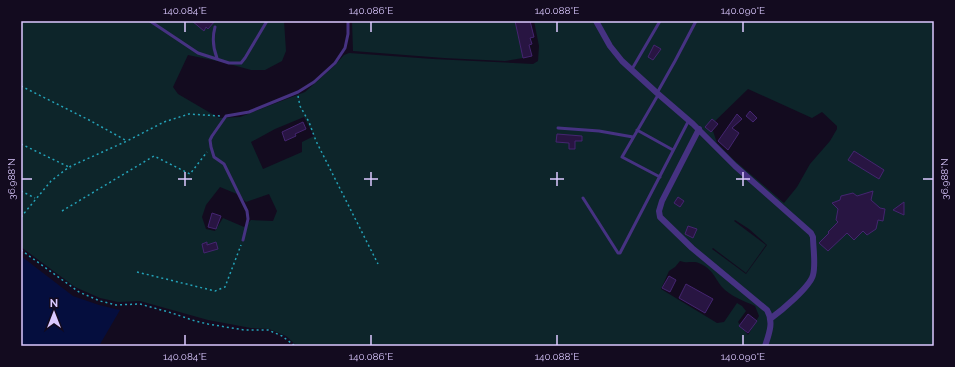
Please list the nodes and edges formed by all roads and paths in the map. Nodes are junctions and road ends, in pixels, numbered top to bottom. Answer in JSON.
{"nodes":[{"id":1,"x":150,"y":21,"type":"edge"},
{"id":2,"x":267,"y":21,"type":"edge"},
{"id":3,"x":348,"y":21,"type":"edge"},
{"id":4,"x":596,"y":21,"type":"edge"},
{"id":5,"x":660,"y":21,"type":"edge"},
{"id":6,"x":696,"y":21,"type":"edge"},
{"id":7,"x":215,"y":27,"type":"dead end"},
{"id":8,"x":218,"y":59,"type":"junction"},
{"id":9,"x":632,"y":70,"type":"junction"},
{"id":10,"x":21,"y":86,"type":"edge"},
{"id":11,"x":298,"y":92,"type":"junction"},
{"id":12,"x":657,"y":94,"type":"junction"},
{"id":13,"x":226,"y":116,"type":"junction"},
{"id":14,"x":689,"y":120,"type":"junction"},
{"id":15,"x":558,"y":128,"type":"dead end"},
{"id":16,"x":699,"y":129,"type":"junction"},
{"id":17,"x":637,"y":130,"type":"junction"},
{"id":18,"x":633,"y":138,"type":"junction"},
{"id":19,"x":127,"y":141,"type":"junction"},
{"id":20,"x":21,"y":144,"type":"edge"},
{"id":21,"x":210,"y":147,"type":"junction"},
{"id":22,"x":673,"y":150,"type":"junction"},
{"id":23,"x":71,"y":168,"type":"dead end"},
{"id":24,"x":660,"y":176,"type":"junction"},
{"id":25,"x":21,"y":191,"type":"edge"},
{"id":26,"x":36,"y":198,"type":"junction"},
{"id":27,"x":583,"y":198,"type":"dead end"},
{"id":28,"x":62,"y":211,"type":"dead end"},
{"id":29,"x":21,"y":217,"type":"edge"},
{"id":30,"x":243,"y":240,"type":"joint"},
{"id":31,"x":21,"y":250,"type":"edge"},
{"id":32,"x":378,"y":264,"type":"dead end"},
{"id":33,"x":137,"y":272,"type":"dead end"},
{"id":34,"x":770,"y":319,"type":"junction"},
{"id":35,"x":294,"y":346,"type":"edge"},
{"id":36,"x":765,"y":346,"type":"edge"}],
"edges":[{"from":1,"to":8,"type":"lane"},
{"from":2,"to":8,"type":"lane"},
{"from":3,"to":11,"type":"lane"},
{"from":4,"to":9,"type":"street"},
{"from":5,"to":9,"type":"lane"},
{"from":6,"to":12,"type":"lane"},
{"from":7,"to":8,"type":"lane"},
{"from":9,"to":12,"type":"street"},
{"from":10,"to":19,"type":"path"},
{"from":11,"to":13,"type":"lane"},
{"from":11,"to":32,"type":"path"},
{"from":12,"to":14,"type":"street"},
{"from":12,"to":17,"type":"lane"},
{"from":13,"to":19,"type":"path"},
{"from":13,"to":21,"type":"lane"},
{"from":14,"to":16,"type":"street"},
{"from":14,"to":22,"type":"lane"},
{"from":15,"to":18,"type":"lane"},
{"from":16,"to":34,"type":"street"},
{"from":16,"to":34,"type":"street"},
{"from":17,"to":18,"type":"lane"},
{"from":17,"to":22,"type":"lane"},
{"from":18,"to":24,"type":"lane"},
{"from":19,"to":26,"type":"path"},
{"from":20,"to":23,"type":"path"},
{"from":21,"to":28,"type":"path"},
{"from":21,"to":30,"type":"lane"},
{"from":22,"to":24,"type":"lane"},
{"from":24,"to":27,"type":"lane"},
{"from":25,"to":26,"type":"path"},
{"from":26,"to":29,"type":"path"},
{"from":30,"to":33,"type":"path"},
{"from":31,"to":35,"type":"path"},
{"from":34,"to":36,"type":"street"}]}
